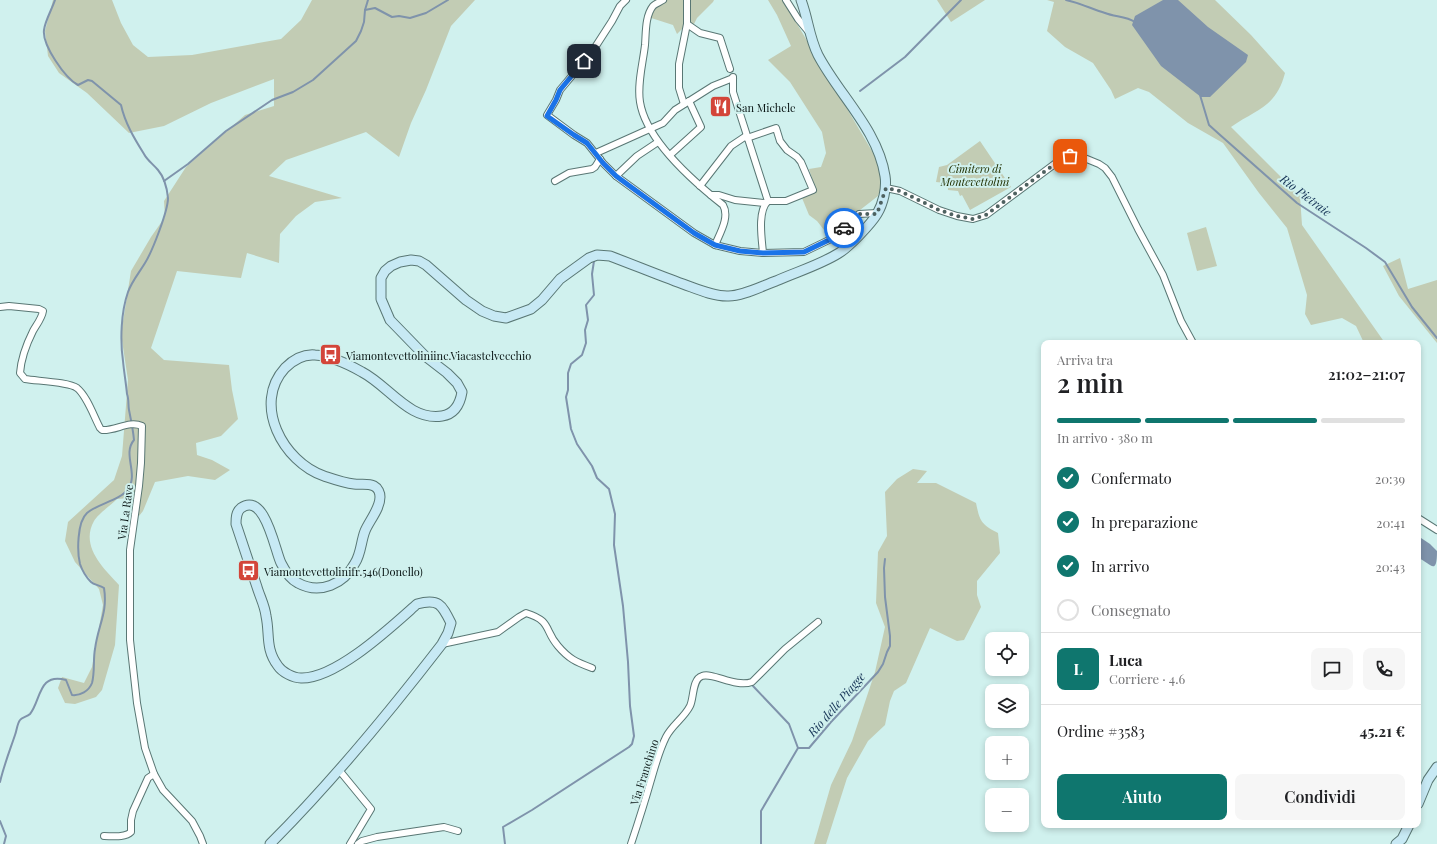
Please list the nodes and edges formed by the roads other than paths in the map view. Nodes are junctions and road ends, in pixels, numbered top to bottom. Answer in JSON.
{"nodes":[{"id":1,"x":626,"y":0,"type":"edge"},
{"id":2,"x":663,"y":0,"type":"edge"},
{"id":3,"x":687,"y":0,"type":"edge"},
{"id":4,"x":786,"y":0,"type":"edge"},
{"id":5,"x":801,"y":0,"type":"edge"},
{"id":6,"x":687,"y":24,"type":"junction"},
{"id":7,"x":808,"y":31,"type":"junction"},
{"id":8,"x":730,"y":69,"type":"dead end"},
{"id":9,"x":686,"y":103,"type":"junction"},
{"id":10,"x":650,"y":130,"type":"junction"},
{"id":11,"x":746,"y":135,"type":"junction"},
{"id":12,"x":658,"y":142,"type":"junction"},
{"id":13,"x":596,"y":154,"type":"junction"},
{"id":14,"x":670,"y":155,"type":"junction"},
{"id":15,"x":600,"y":159,"type":"junction"},
{"id":16,"x":616,"y":176,"type":"junction"},
{"id":17,"x":555,"y":181,"type":"dead end"},
{"id":18,"x":700,"y":186,"type":"junction"},
{"id":19,"x":886,"y":188,"type":"junction"},
{"id":20,"x":711,"y":195,"type":"junction"},
{"id":21,"x":766,"y":202,"type":"junction"},
{"id":22,"x":877,"y":214,"type":"junction"},
{"id":23,"x":715,"y":245,"type":"junction"},
{"id":24,"x":763,"y":253,"type":"junction"},
{"id":25,"x":0,"y":307,"type":"edge"},
{"id":26,"x":1191,"y":340,"type":"edge"},
{"id":27,"x":1421,"y":520,"type":"edge"},
{"id":28,"x":1437,"y":530,"type":"edge"},
{"id":29,"x":818,"y":622,"type":"dead end"},
{"id":30,"x":442,"y":644,"type":"junction"},
{"id":31,"x":592,"y":668,"type":"dead end"},
{"id":32,"x":1437,"y":767,"type":"edge"},
{"id":33,"x":340,"y":770,"type":"junction"},
{"id":34,"x":154,"y":774,"type":"junction"},
{"id":35,"x":1421,"y":797,"type":"edge"},
{"id":36,"x":1408,"y":828,"type":"edge"},
{"id":37,"x":458,"y":831,"type":"dead end"},
{"id":38,"x":104,"y":836,"type":"dead end"},
{"id":39,"x":203,"y":844,"type":"edge"},
{"id":40,"x":270,"y":844,"type":"edge"},
{"id":41,"x":350,"y":844,"type":"edge"},
{"id":42,"x":358,"y":844,"type":"edge"},
{"id":43,"x":631,"y":844,"type":"edge"},
{"id":44,"x":1396,"y":844,"type":"edge"}],
"edges":[{"from":1,"to":13,"type":"street"},
{"from":2,"to":10,"type":"street"},
{"from":3,"to":6,"type":"street"},
{"from":4,"to":7,"type":"street"},
{"from":5,"to":7,"type":"street"},
{"from":6,"to":8,"type":"street"},
{"from":6,"to":9,"type":"street"},
{"from":7,"to":19,"type":"street"},
{"from":9,"to":10,"type":"street"},
{"from":9,"to":11,"type":"street"},
{"from":9,"to":14,"type":"street"},
{"from":10,"to":12,"type":"street"},
{"from":10,"to":13,"type":"street"},
{"from":11,"to":18,"type":"street"},
{"from":11,"to":21,"type":"street"},
{"from":11,"to":21,"type":"street"},
{"from":12,"to":14,"type":"street"},
{"from":12,"to":16,"type":"street"},
{"from":13,"to":15,"type":"street"},
{"from":14,"to":18,"type":"street"},
{"from":15,"to":16,"type":"street"},
{"from":15,"to":17,"type":"street"},
{"from":16,"to":23,"type":"street"},
{"from":18,"to":20,"type":"street"},
{"from":19,"to":22,"type":"street"},
{"from":19,"to":26,"type":"street"},
{"from":20,"to":21,"type":"street"},
{"from":20,"to":23,"type":"street"},
{"from":21,"to":24,"type":"street"},
{"from":22,"to":24,"type":"street"},
{"from":22,"to":30,"type":"street"},
{"from":23,"to":24,"type":"street"},
{"from":25,"to":34,"type":"street","name":"Via La Rave"},
{"from":27,"to":28,"type":"street"},
{"from":29,"to":43,"type":"street","name":"Via Franchino"},
{"from":30,"to":31,"type":"street"},
{"from":30,"to":33,"type":"street"},
{"from":32,"to":35,"type":"street"},
{"from":33,"to":40,"type":"street"},
{"from":33,"to":41,"type":"street"},
{"from":34,"to":38,"type":"street"},
{"from":34,"to":39,"type":"street","name":"Via La Rave"},
{"from":36,"to":44,"type":"street"},
{"from":37,"to":42,"type":"street"}]}
